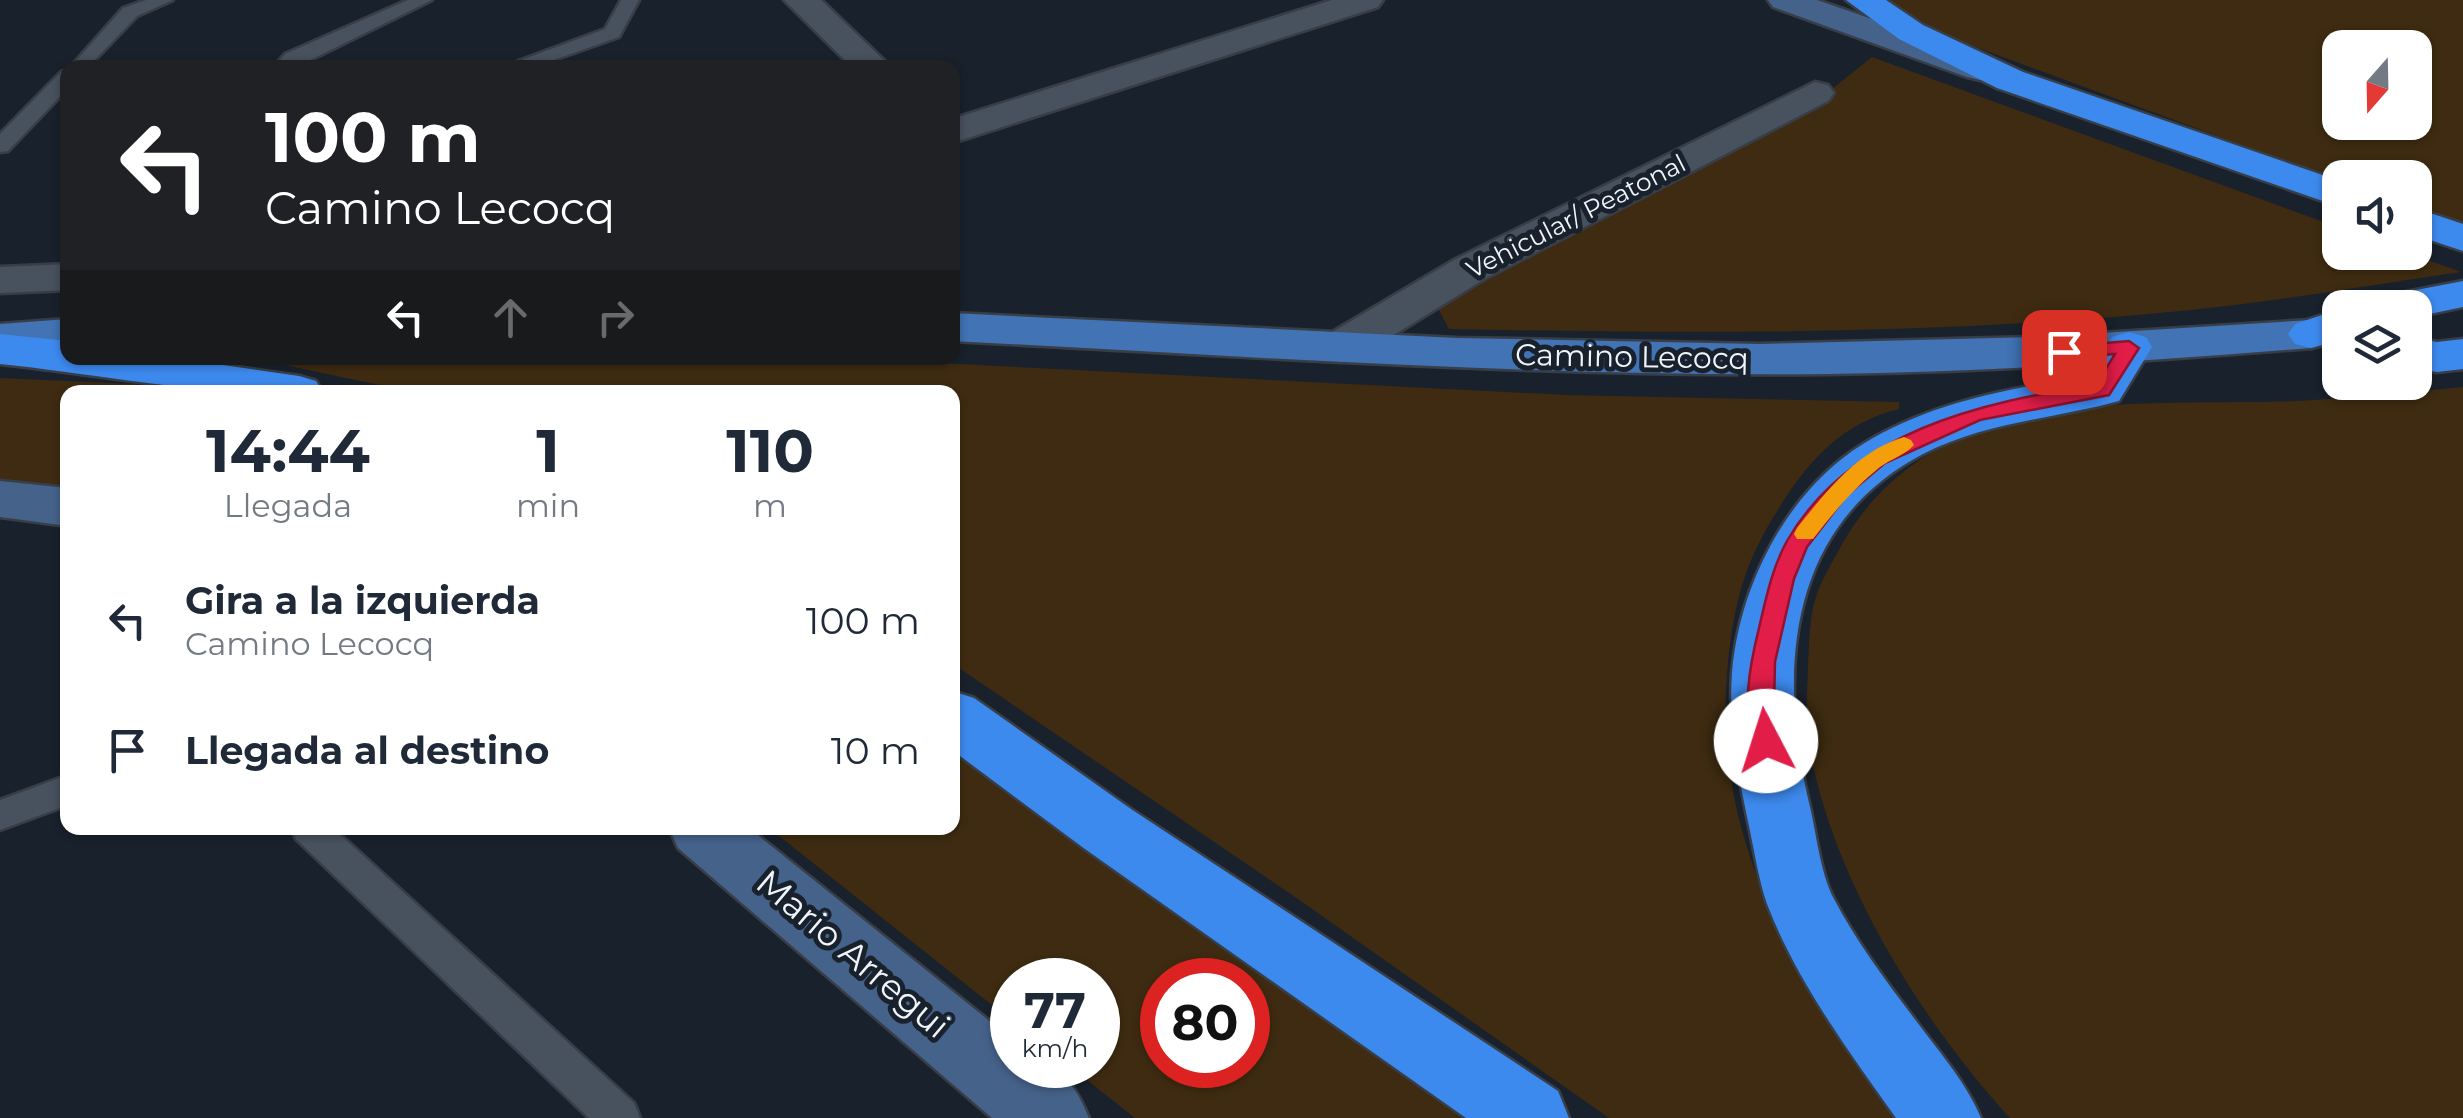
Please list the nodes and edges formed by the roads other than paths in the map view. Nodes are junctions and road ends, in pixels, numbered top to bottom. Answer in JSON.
{"nodes":[{"id":1,"x":164,"y":0,"type":"edge"},
{"id":2,"x":423,"y":0,"type":"edge"},
{"id":3,"x":630,"y":0,"type":"edge"},
{"id":4,"x":801,"y":0,"type":"edge"},
{"id":5,"x":1366,"y":0,"type":"edge"},
{"id":6,"x":1785,"y":0,"type":"edge"},
{"id":7,"x":1863,"y":0,"type":"edge"},
{"id":8,"x":84,"y":60,"type":"edge"},
{"id":9,"x":290,"y":60,"type":"edge"},
{"id":10,"x":533,"y":60,"type":"edge"},
{"id":11,"x":865,"y":60,"type":"edge"},
{"id":12,"x":2010,"y":80,"type":"junction"},
{"id":13,"x":60,"y":84,"type":"edge"},
{"id":14,"x":1816,"y":94,"type":"dead end"},
{"id":15,"x":960,"y":129,"type":"edge"},
{"id":16,"x":0,"y":146,"type":"edge"},
{"id":17,"x":2322,"y":189,"type":"edge"},
{"id":18,"x":2432,"y":227,"type":"edge"},
{"id":19,"x":2463,"y":238,"type":"edge"},
{"id":20,"x":60,"y":277,"type":"edge"},
{"id":21,"x":0,"y":280,"type":"edge"},
{"id":22,"x":2463,"y":294,"type":"edge"},
{"id":23,"x":2432,"y":300,"type":"edge"},
{"id":24,"x":960,"y":327,"type":"edge"},
{"id":25,"x":2322,"y":333,"type":"edge"},
{"id":26,"x":60,"y":334,"type":"edge"},
{"id":27,"x":0,"y":338,"type":"edge"},
{"id":28,"x":1341,"y":348,"type":"junction"},
{"id":29,"x":2129,"y":348,"type":"junction"},
{"id":30,"x":0,"y":349,"type":"edge"},
{"id":31,"x":2463,"y":354,"type":"edge"},
{"id":32,"x":60,"y":355,"type":"edge"},
{"id":33,"x":2432,"y":356,"type":"edge"},
{"id":34,"x":124,"y":365,"type":"edge"},
{"id":35,"x":254,"y":385,"type":"edge"},
{"id":36,"x":0,"y":499,"type":"edge"},
{"id":37,"x":60,"y":505,"type":"edge"},
{"id":38,"x":960,"y":722,"type":"edge"},
{"id":39,"x":60,"y":793,"type":"edge"},
{"id":40,"x":0,"y":815,"type":"edge"},
{"id":41,"x":316,"y":835,"type":"edge"},
{"id":42,"x":709,"y":835,"type":"edge"},
{"id":43,"x":619,"y":1118,"type":"edge"},
{"id":44,"x":1051,"y":1118,"type":"edge"},
{"id":45,"x":1531,"y":1118,"type":"edge"},
{"id":46,"x":1943,"y":1118,"type":"edge"}],
"edges":[{"from":1,"to":8,"type":"lane"},
{"from":2,"to":9,"type":"lane"},
{"from":3,"to":10,"type":"lane"},
{"from":4,"to":11,"type":"street"},
{"from":5,"to":15,"type":"street"},
{"from":6,"to":12,"type":"street"},
{"from":7,"to":12,"type":"highway"},
{"from":12,"to":17,"type":"highway"},
{"from":13,"to":16,"type":"lane"},
{"from":14,"to":28,"type":"street","name":"Vehicular/ Peatonal"},
{"from":18,"to":19,"type":"highway"},
{"from":20,"to":21,"type":"street"},
{"from":22,"to":23,"type":"highway"},
{"from":24,"to":28,"type":"main road","name":"Camino Lecocq"},
{"from":25,"to":29,"type":"main road","name":"Camino Lecocq"},
{"from":26,"to":27,"type":"main road"},
{"from":28,"to":29,"type":"main road","name":"Camino Lecocq"},
{"from":29,"to":46,"type":"highway"},
{"from":30,"to":32,"type":"highway"},
{"from":31,"to":33,"type":"highway"},
{"from":34,"to":35,"type":"highway"},
{"from":36,"to":37,"type":"street"},
{"from":38,"to":45,"type":"highway"},
{"from":39,"to":40,"type":"lane"},
{"from":41,"to":43,"type":"lane"},
{"from":42,"to":44,"type":"street","name":"Mario Arregui"}]}
